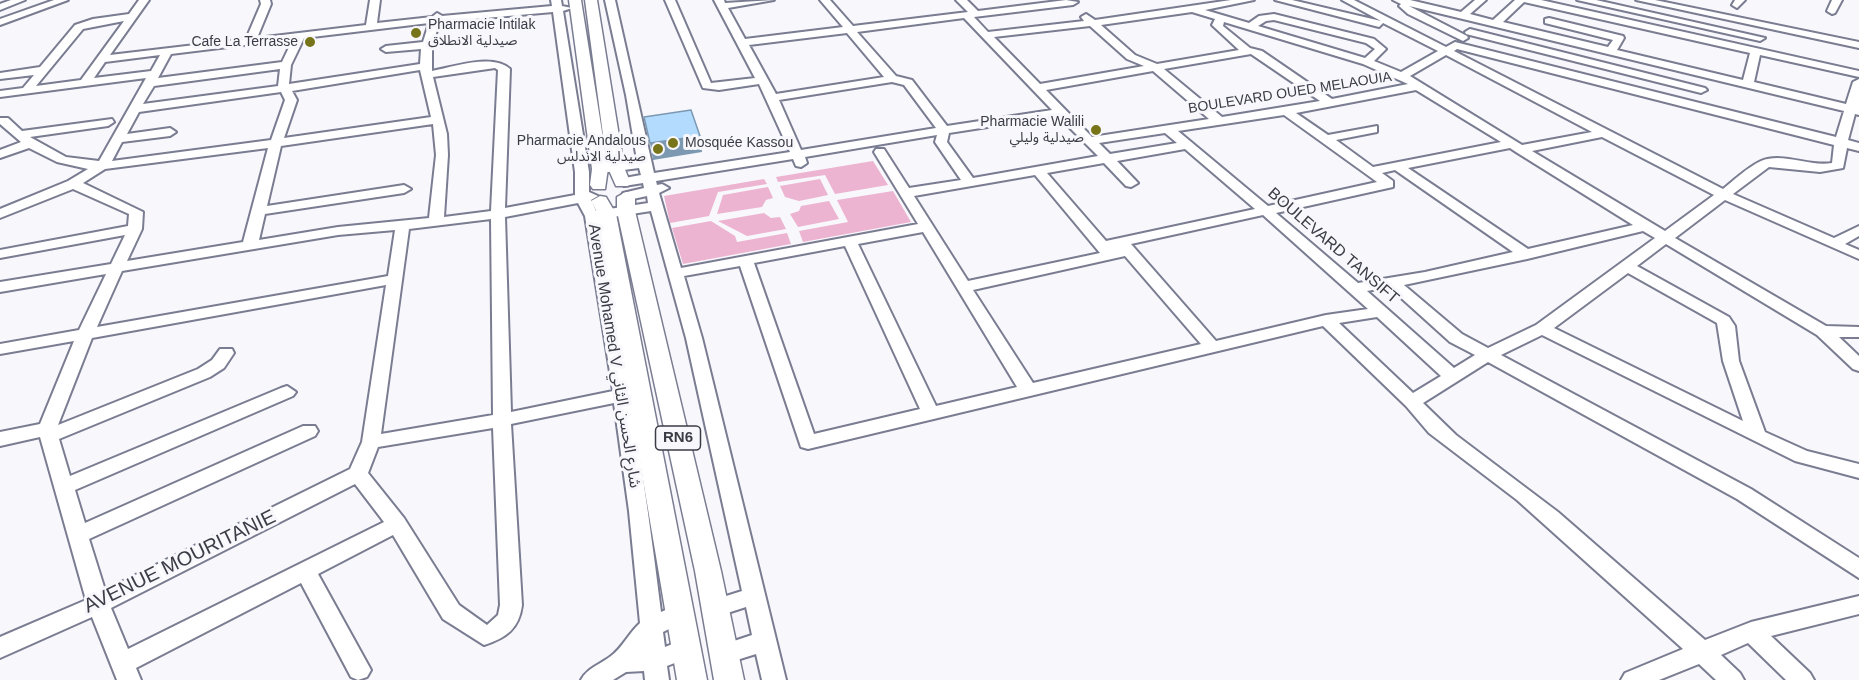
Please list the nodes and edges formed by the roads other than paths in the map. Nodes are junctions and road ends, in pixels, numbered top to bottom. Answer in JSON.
{"nodes":[{"id":1,"x":21,"y":0,"type":"edge"},
{"id":2,"x":63,"y":0,"type":"edge"},
{"id":3,"x":144,"y":0,"type":"edge"},
{"id":4,"x":265,"y":0,"type":"edge"},
{"id":5,"x":375,"y":0,"type":"edge"},
{"id":6,"x":670,"y":0,"type":"edge"},
{"id":7,"x":769,"y":0,"type":"edge"},
{"id":8,"x":825,"y":0,"type":"edge"},
{"id":9,"x":961,"y":0,"type":"edge"},
{"id":10,"x":1020,"y":0,"type":"edge"},
{"id":11,"x":1250,"y":0,"type":"edge"},
{"id":12,"x":1280,"y":0,"type":"edge"},
{"id":13,"x":1347,"y":0,"type":"edge"},
{"id":14,"x":1481,"y":0,"type":"edge"},
{"id":15,"x":1521,"y":0,"type":"edge"},
{"id":16,"x":1528,"y":0,"type":"edge"},
{"id":17,"x":1582,"y":0,"type":"edge"},
{"id":18,"x":1641,"y":0,"type":"edge"},
{"id":19,"x":1696,"y":0,"type":"edge"},
{"id":20,"x":1837,"y":0,"type":"edge"},
{"id":21,"x":1072,"y":1,"type":"edge"},
{"id":22,"x":721,"y":3,"type":"edge"},
{"id":23,"x":614,"y":4,"type":"edge"},
{"id":24,"x":1403,"y":4,"type":"edge"},
{"id":25,"x":1433,"y":4,"type":"edge"},
{"id":26,"x":479,"y":5,"type":"edge"},
{"id":27,"x":0,"y":7,"type":"edge"},
{"id":28,"x":573,"y":7,"type":"edge"},
{"id":29,"x":1029,"y":7,"type":"junction"},
{"id":30,"x":1218,"y":8,"type":"edge"},
{"id":31,"x":1318,"y":9,"type":"junction"},
{"id":32,"x":1689,"y":10,"type":"junction"},
{"id":33,"x":1832,"y":11,"type":"dead end"},
{"id":34,"x":971,"y":15,"type":"junction"},
{"id":35,"x":1377,"y":15,"type":"junction"},
{"id":36,"x":1464,"y":15,"type":"junction"},
{"id":37,"x":132,"y":17,"type":"junction"},
{"id":38,"x":436,"y":19,"type":"junction"},
{"id":39,"x":1482,"y":20,"type":"junction"},
{"id":40,"x":1089,"y":21,"type":"junction"},
{"id":41,"x":1550,"y":21,"type":"dead end"},
{"id":42,"x":0,"y":22,"type":"edge"},
{"id":43,"x":1300,"y":23,"type":"junction"},
{"id":44,"x":1496,"y":23,"type":"junction"},
{"id":45,"x":371,"y":27,"type":"junction"},
{"id":46,"x":1250,"y":27,"type":"junction"},
{"id":47,"x":851,"y":30,"type":"junction"},
{"id":48,"x":1404,"y":30,"type":"junction"},
{"id":49,"x":986,"y":35,"type":"junction"},
{"id":50,"x":300,"y":36,"type":"junction"},
{"id":51,"x":1282,"y":37,"type":"junction"},
{"id":52,"x":1760,"y":38,"type":"dead end"},
{"id":53,"x":250,"y":42,"type":"junction"},
{"id":54,"x":1459,"y":42,"type":"junction"},
{"id":55,"x":741,"y":43,"type":"junction"},
{"id":56,"x":427,"y":45,"type":"junction"},
{"id":57,"x":1859,"y":45,"type":"edge"},
{"id":58,"x":386,"y":49,"type":"dead end"},
{"id":59,"x":1247,"y":51,"type":"junction"},
{"id":60,"x":1611,"y":51,"type":"junction"},
{"id":61,"x":1756,"y":51,"type":"junction"},
{"id":62,"x":167,"y":52,"type":"junction"},
{"id":63,"x":103,"y":59,"type":"junction"},
{"id":64,"x":1367,"y":62,"type":"junction"},
{"id":65,"x":286,"y":65,"type":"junction"},
{"id":66,"x":1155,"y":67,"type":"junction"},
{"id":67,"x":42,"y":70,"type":"junction"},
{"id":68,"x":425,"y":70,"type":"junction"},
{"id":69,"x":1859,"y":74,"type":"edge"},
{"id":70,"x":0,"y":76,"type":"edge"},
{"id":71,"x":1402,"y":76,"type":"junction"},
{"id":72,"x":152,"y":79,"type":"junction"},
{"id":73,"x":892,"y":79,"type":"junction"},
{"id":74,"x":763,"y":81,"type":"junction"},
{"id":75,"x":1859,"y":82,"type":"edge"},
{"id":76,"x":85,"y":83,"type":"junction"},
{"id":77,"x":1749,"y":84,"type":"junction"},
{"id":78,"x":1418,"y":86,"type":"junction"},
{"id":79,"x":282,"y":88,"type":"junction"},
{"id":80,"x":1036,"y":88,"type":"junction"},
{"id":81,"x":1701,"y":90,"type":"dead end"},
{"id":82,"x":26,"y":91,"type":"junction"},
{"id":83,"x":0,"y":94,"type":"edge"},
{"id":84,"x":772,"y":98,"type":"junction"},
{"id":85,"x":1330,"y":103,"type":"junction"},
{"id":86,"x":135,"y":109,"type":"junction"},
{"id":87,"x":1855,"y":110,"type":"edge"},
{"id":88,"x":1286,"y":111,"type":"junction"},
{"id":89,"x":1060,"y":112,"type":"junction"},
{"id":90,"x":438,"y":120,"type":"junction"},
{"id":91,"x":4,"y":121,"type":"dead end"},
{"id":92,"x":1219,"y":121,"type":"junction"},
{"id":93,"x":108,"y":122,"type":"dead end"},
{"id":94,"x":1167,"y":128,"type":"junction"},
{"id":95,"x":1373,"y":129,"type":"dead end"},
{"id":96,"x":170,"y":132,"type":"dead end"},
{"id":97,"x":1604,"y":133,"type":"junction"},
{"id":98,"x":942,"y":137,"type":"junction"},
{"id":99,"x":118,"y":139,"type":"junction"},
{"id":100,"x":1325,"y":139,"type":"junction"},
{"id":101,"x":24,"y":140,"type":"junction"},
{"id":102,"x":1088,"y":141,"type":"junction"},
{"id":103,"x":1841,"y":142,"type":"junction"},
{"id":104,"x":276,"y":143,"type":"junction"},
{"id":105,"x":1187,"y":145,"type":"junction"},
{"id":106,"x":1515,"y":146,"type":"junction"},
{"id":107,"x":1859,"y":147,"type":"edge"},
{"id":108,"x":880,"y":152,"type":"junction"},
{"id":109,"x":0,"y":154,"type":"edge"},
{"id":110,"x":1107,"y":159,"type":"junction"},
{"id":111,"x":800,"y":160,"type":"junction"},
{"id":112,"x":103,"y":165,"type":"junction"},
{"id":113,"x":1397,"y":166,"type":"junction"},
{"id":114,"x":1039,"y":171,"type":"junction"},
{"id":115,"x":1371,"y":171,"type":"junction"},
{"id":116,"x":582,"y":172,"type":"junction"},
{"id":117,"x":970,"y":183,"type":"junction"},
{"id":118,"x":1131,"y":183,"type":"dead end"},
{"id":119,"x":73,"y":184,"type":"junction"},
{"id":120,"x":649,"y":184,"type":"junction"},
{"id":121,"x":404,"y":189,"type":"dead end"},
{"id":122,"x":609,"y":193,"type":"junction"},
{"id":123,"x":906,"y":193,"type":"junction"},
{"id":124,"x":1724,"y":195,"type":"junction"},
{"id":125,"x":259,"y":211,"type":"junction"},
{"id":126,"x":1265,"y":211,"type":"junction"},
{"id":127,"x":0,"y":214,"type":"edge"},
{"id":128,"x":498,"y":214,"type":"junction"},
{"id":129,"x":436,"y":223,"type":"junction"},
{"id":130,"x":403,"y":224,"type":"junction"},
{"id":131,"x":1644,"y":226,"type":"junction"},
{"id":132,"x":927,"y":227,"type":"junction"},
{"id":133,"x":135,"y":229,"type":"junction"},
{"id":134,"x":1859,"y":230,"type":"edge"},
{"id":135,"x":1667,"y":239,"type":"junction"},
{"id":136,"x":849,"y":240,"type":"junction"},
{"id":137,"x":1836,"y":243,"type":"junction"},
{"id":138,"x":250,"y":245,"type":"junction"},
{"id":139,"x":1125,"y":247,"type":"junction"},
{"id":140,"x":1107,"y":251,"type":"junction"},
{"id":141,"x":0,"y":254,"type":"edge"},
{"id":142,"x":1527,"y":255,"type":"junction"},
{"id":143,"x":1859,"y":255,"type":"edge"},
{"id":144,"x":745,"y":259,"type":"junction"},
{"id":145,"x":118,"y":266,"type":"junction"},
{"id":146,"x":1628,"y":267,"type":"junction"},
{"id":147,"x":677,"y":273,"type":"junction"},
{"id":148,"x":396,"y":279,"type":"junction"},
{"id":149,"x":1393,"y":283,"type":"junction"},
{"id":150,"x":0,"y":287,"type":"edge"},
{"id":151,"x":964,"y":287,"type":"junction"},
{"id":152,"x":1355,"y":288,"type":"junction"},
{"id":153,"x":1382,"y":312,"type":"junction"},
{"id":154,"x":1326,"y":320,"type":"junction"},
{"id":155,"x":1542,"y":329,"type":"junction"},
{"id":156,"x":1823,"y":331,"type":"junction"},
{"id":157,"x":86,"y":332,"type":"junction"},
{"id":158,"x":1859,"y":333,"type":"edge"},
{"id":159,"x":1212,"y":347,"type":"junction"},
{"id":160,"x":0,"y":349,"type":"edge"},
{"id":161,"x":226,"y":353,"type":"dead end"},
{"id":162,"x":1487,"y":355,"type":"junction"},
{"id":163,"x":1859,"y":365,"type":"edge"},
{"id":164,"x":1452,"y":376,"type":"junction"},
{"id":165,"x":1028,"y":390,"type":"junction"},
{"id":166,"x":287,"y":392,"type":"dead end"},
{"id":167,"x":622,"y":394,"type":"junction"},
{"id":168,"x":1413,"y":402,"type":"junction"},
{"id":169,"x":930,"y":412,"type":"junction"},
{"id":170,"x":502,"y":420,"type":"junction"},
{"id":171,"x":309,"y":431,"type":"dead end"},
{"id":172,"x":48,"y":433,"type":"junction"},
{"id":173,"x":1757,"y":436,"type":"junction"},
{"id":174,"x":0,"y":439,"type":"edge"},
{"id":175,"x":371,"y":442,"type":"junction"},
{"id":176,"x":1859,"y":471,"type":"edge"},
{"id":177,"x":358,"y":474,"type":"junction"},
{"id":178,"x":64,"y":487,"type":"junction"},
{"id":179,"x":397,"y":524,"type":"junction"},
{"id":180,"x":78,"y":535,"type":"junction"},
{"id":181,"x":1859,"y":569,"type":"edge"},
{"id":182,"x":304,"y":571,"type":"junction"},
{"id":183,"x":754,"y":596,"type":"junction"},
{"id":184,"x":98,"y":604,"type":"junction"},
{"id":185,"x":1859,"y":605,"type":"edge"},
{"id":186,"x":715,"y":608,"type":"junction"},
{"id":187,"x":679,"y":613,"type":"junction"},
{"id":188,"x":651,"y":627,"type":"junction"},
{"id":189,"x":1751,"y":632,"type":"junction"},
{"id":190,"x":765,"y":641,"type":"junction"},
{"id":191,"x":0,"y":648,"type":"edge"},
{"id":192,"x":687,"y":648,"type":"junction"},
{"id":193,"x":1700,"y":651,"type":"junction"},
{"id":194,"x":724,"y":654,"type":"junction"},
{"id":195,"x":622,"y":662,"type":"junction"},
{"id":196,"x":359,"y":670,"type":"dead end"},
{"id":197,"x":656,"y":671,"type":"edge"},
{"id":198,"x":126,"y":672,"type":"edge"},
{"id":199,"x":593,"y":680,"type":"edge"},
{"id":200,"x":692,"y":680,"type":"edge"},
{"id":201,"x":729,"y":680,"type":"edge"},
{"id":202,"x":774,"y":680,"type":"edge"},
{"id":203,"x":1633,"y":680,"type":"edge"},
{"id":204,"x":1732,"y":680,"type":"edge"},
{"id":205,"x":1802,"y":680,"type":"edge"}],
"edges":[{"from":1,"to":27,"type":"street"},
{"from":2,"to":42,"type":"street"},
{"from":3,"to":37,"type":"street"},
{"from":4,"to":53,"type":"street"},
{"from":5,"to":45,"type":"street"},
{"from":6,"to":74,"type":"street"},
{"from":7,"to":22,"type":"street"},
{"from":8,"to":47,"type":"street"},
{"from":9,"to":34,"type":"street"},
{"from":10,"to":29,"type":"street"},
{"from":11,"to":30,"type":"street"},
{"from":12,"to":31,"type":"street"},
{"from":13,"to":35,"type":"street"},
{"from":14,"to":36,"type":"street"},
{"from":15,"to":44,"type":"street"},
{"from":16,"to":61,"type":"street"},
{"from":17,"to":52,"type":"street"},
{"from":18,"to":32,"type":"street"},
{"from":19,"to":32,"type":"street"},
{"from":20,"to":33,"type":"street"},
{"from":21,"to":29,"type":"street"},
{"from":21,"to":40,"type":"street"},
{"from":22,"to":55,"type":"street"},
{"from":23,"to":28,"type":"street"},
{"from":23,"to":120,"type":"street"},
{"from":24,"to":25,"type":"street"},
{"from":24,"to":35,"type":"street"},
{"from":24,"to":54,"type":"street"},
{"from":25,"to":36,"type":"street"},
{"from":26,"to":28,"type":"street"},
{"from":26,"to":38,"type":"street"},
{"from":28,"to":38,"type":"street"},
{"from":28,"to":116,"type":"street","name":"Avenue Mohamed V شارع الحسن الثاني"},
{"from":28,"to":122,"type":"main road","number":"RN6"},
{"from":29,"to":34,"type":"street"},
{"from":30,"to":40,"type":"street"},
{"from":30,"to":46,"type":"street"},
{"from":30,"to":59,"type":"street"},
{"from":31,"to":43,"type":"street"},
{"from":31,"to":48,"type":"street"},
{"from":32,"to":57,"type":"street"},
{"from":34,"to":47,"type":"street"},
{"from":34,"to":49,"type":"street"},
{"from":35,"to":48,"type":"street"},
{"from":36,"to":39,"type":"street"},
{"from":37,"to":63,"type":"street"},
{"from":37,"to":67,"type":"street"},
{"from":38,"to":45,"type":"street"},
{"from":38,"to":56,"type":"street"},
{"from":39,"to":44,"type":"street"},
{"from":39,"to":54,"type":"street"},
{"from":40,"to":49,"type":"street"},
{"from":40,"to":66,"type":"street"},
{"from":41,"to":60,"type":"street"},
{"from":43,"to":46,"type":"street"},
{"from":43,"to":51,"type":"street"},
{"from":43,"to":64,"type":"street"},
{"from":44,"to":60,"type":"street"},
{"from":45,"to":50,"type":"street"},
{"from":46,"to":51,"type":"street"},
{"from":47,"to":55,"type":"street"},
{"from":47,"to":73,"type":"street"},
{"from":48,"to":54,"type":"street"},
{"from":49,"to":80,"type":"street"},
{"from":50,"to":53,"type":"street"},
{"from":50,"to":65,"type":"street"},
{"from":51,"to":64,"type":"street"},
{"from":53,"to":62,"type":"street"},
{"from":54,"to":71,"type":"street"},
{"from":54,"to":81,"type":"street"},
{"from":54,"to":97,"type":"street"},
{"from":54,"to":103,"type":"street"},
{"from":55,"to":74,"type":"street"},
{"from":56,"to":58,"type":"street"},
{"from":56,"to":68,"type":"street"},
{"from":59,"to":66,"type":"street"},
{"from":59,"to":85,"type":"street"},
{"from":60,"to":77,"type":"street"},
{"from":61,"to":69,"type":"street"},
{"from":61,"to":77,"type":"street"},
{"from":62,"to":63,"type":"street"},
{"from":62,"to":72,"type":"street"},
{"from":63,"to":76,"type":"street"},
{"from":64,"to":71,"type":"street"},
{"from":65,"to":72,"type":"street"},
{"from":65,"to":79,"type":"street"},
{"from":66,"to":80,"type":"street"},
{"from":66,"to":92,"type":"street"},
{"from":67,"to":70,"type":"street"},
{"from":67,"to":82,"type":"street"},
{"from":68,"to":79,"type":"street"},
{"from":68,"to":90,"type":"street"},
{"from":68,"to":128,"type":"street"},
{"from":71,"to":78,"type":"street"},
{"from":72,"to":76,"type":"street"},
{"from":72,"to":86,"type":"street"},
{"from":73,"to":84,"type":"street"},
{"from":73,"to":98,"type":"street"},
{"from":74,"to":84,"type":"street"},
{"from":75,"to":87,"type":"street"},
{"from":76,"to":82,"type":"street"},
{"from":77,"to":87,"type":"street"},
{"from":78,"to":85,"type":"street","name":"BOULEVARD OUED MELAOUIA"},
{"from":78,"to":106,"type":"street"},
{"from":79,"to":86,"type":"street"},
{"from":79,"to":104,"type":"street"},
{"from":80,"to":89,"type":"street"},
{"from":82,"to":83,"type":"street"},
{"from":84,"to":111,"type":"street"},
{"from":85,"to":88,"type":"street","name":"BOULEVARD OUED MELAOUIA"},
{"from":86,"to":99,"type":"street"},
{"from":87,"to":103,"type":"street"},
{"from":88,"to":92,"type":"street","name":"BOULEVARD OUED MELAOUIA"},
{"from":88,"to":100,"type":"street"},
{"from":89,"to":98,"type":"street"},
{"from":89,"to":102,"type":"street"},
{"from":90,"to":104,"type":"street"},
{"from":90,"to":129,"type":"street"},
{"from":91,"to":101,"type":"street"},
{"from":92,"to":94,"type":"street","name":"BOULEVARD OUED MELAOUIA"},
{"from":93,"to":101,"type":"street"},
{"from":94,"to":102,"type":"street","name":"BOULEVARD OUED MELAOUIA"},
{"from":94,"to":105,"type":"street","name":"BOULEVARD TANSIFT"},
{"from":95,"to":100,"type":"street"},
{"from":96,"to":99,"type":"street"},
{"from":97,"to":106,"type":"street"},
{"from":97,"to":124,"type":"street"},
{"from":98,"to":108,"type":"street"},
{"from":98,"to":111,"type":"street"},
{"from":98,"to":117,"type":"street"},
{"from":99,"to":112,"type":"street"},
{"from":100,"to":115,"type":"street"},
{"from":101,"to":109,"type":"street"},
{"from":101,"to":112,"type":"street"},
{"from":102,"to":110,"type":"street"},
{"from":103,"to":107,"type":"street"},
{"from":103,"to":124,"type":"street"},
{"from":104,"to":112,"type":"street"},
{"from":104,"to":125,"type":"street"},
{"from":105,"to":110,"type":"street"},
{"from":105,"to":126,"type":"street","name":"BOULEVARD TANSIFT"},
{"from":106,"to":113,"type":"street"},
{"from":106,"to":131,"type":"street"},
{"from":108,"to":111,"type":"street"},
{"from":108,"to":123,"type":"street"},
{"from":110,"to":114,"type":"street"},
{"from":110,"to":118,"type":"street"},
{"from":111,"to":120,"type":"street"},
{"from":112,"to":119,"type":"street"},
{"from":113,"to":115,"type":"street"},
{"from":113,"to":142,"type":"street"},
{"from":114,"to":117,"type":"street"},
{"from":114,"to":140,"type":"street"},
{"from":115,"to":126,"type":"street"},
{"from":116,"to":122,"type":"street","name":"Avenue Mohamed V شارع الحسن الثاني"},
{"from":116,"to":122,"type":"street"},
{"from":117,"to":123,"type":"street"},
{"from":119,"to":127,"type":"street"},
{"from":119,"to":133,"type":"street"},
{"from":120,"to":122,"type":"street"},
{"from":120,"to":122,"type":"street"},
{"from":120,"to":147,"type":"street"},
{"from":121,"to":125,"type":"street"},
{"from":122,"to":128,"type":"street"},
{"from":122,"to":167,"type":"street","name":"Avenue Mohamed V شارع الحسن الثاني"},
{"from":122,"to":186,"type":"main road","number":"RN6"},
{"from":122,"to":187,"type":"main road","number":"RN6"},
{"from":123,"to":132,"type":"street"},
{"from":124,"to":135,"type":"street"},
{"from":124,"to":137,"type":"street"},
{"from":125,"to":138,"type":"street"},
{"from":126,"to":139,"type":"street"},
{"from":126,"to":152,"type":"street","name":"BOULEVARD TANSIFT"},
{"from":128,"to":129,"type":"street"},
{"from":128,"to":170,"type":"street"},
{"from":129,"to":130,"type":"street"},
{"from":130,"to":138,"type":"street"},
{"from":130,"to":148,"type":"street"},
{"from":131,"to":135,"type":"street"},
{"from":131,"to":142,"type":"street"},
{"from":132,"to":136,"type":"street"},
{"from":132,"to":151,"type":"street"},
{"from":133,"to":141,"type":"street"},
{"from":133,"to":145,"type":"street"},
{"from":134,"to":137,"type":"street"},
{"from":135,"to":146,"type":"street"},
{"from":135,"to":156,"type":"street"},
{"from":136,"to":144,"type":"street"},
{"from":136,"to":169,"type":"street"},
{"from":137,"to":143,"type":"street"},
{"from":138,"to":145,"type":"street"},
{"from":139,"to":140,"type":"street"},
{"from":139,"to":159,"type":"street"},
{"from":140,"to":151,"type":"street"},
{"from":142,"to":149,"type":"street"},
{"from":144,"to":147,"type":"street"},
{"from":144,"to":169,"type":"street"},
{"from":145,"to":150,"type":"street"},
{"from":145,"to":157,"type":"street"},
{"from":146,"to":155,"type":"street"},
{"from":146,"to":173,"type":"street"},
{"from":147,"to":183,"type":"street"},
{"from":148,"to":157,"type":"street"},
{"from":148,"to":175,"type":"street"},
{"from":149,"to":152,"type":"street"},
{"from":149,"to":162,"type":"street"},
{"from":151,"to":165,"type":"street"},
{"from":152,"to":153,"type":"street","name":"BOULEVARD TANSIFT"},
{"from":153,"to":154,"type":"street"},
{"from":153,"to":164,"type":"street","name":"BOULEVARD TANSIFT"},
{"from":154,"to":159,"type":"street"},
{"from":154,"to":168,"type":"street"},
{"from":155,"to":162,"type":"street"},
{"from":155,"to":173,"type":"street"},
{"from":156,"to":158,"type":"street"},
{"from":156,"to":163,"type":"street"},
{"from":157,"to":160,"type":"street"},
{"from":157,"to":172,"type":"street"},
{"from":159,"to":165,"type":"street"},
{"from":161,"to":172,"type":"street"},
{"from":162,"to":164,"type":"street"},
{"from":162,"to":181,"type":"street"},
{"from":164,"to":168,"type":"street"},
{"from":165,"to":169,"type":"street"},
{"from":166,"to":178,"type":"street"},
{"from":167,"to":170,"type":"street"},
{"from":167,"to":188,"type":"street","name":"Avenue Mohamed V شارع الحسن الثاني"},
{"from":168,"to":193,"type":"street"},
{"from":170,"to":175,"type":"street"},
{"from":170,"to":179,"type":"street"},
{"from":171,"to":180,"type":"street"},
{"from":172,"to":174,"type":"street"},
{"from":172,"to":178,"type":"street"},
{"from":173,"to":176,"type":"street"},
{"from":175,"to":177,"type":"street"},
{"from":177,"to":179,"type":"street"},
{"from":177,"to":184,"type":"street","name":"AVENUE MOURITANIE"},
{"from":178,"to":180,"type":"street"},
{"from":179,"to":182,"type":"street"},
{"from":180,"to":184,"type":"street"},
{"from":182,"to":196,"type":"street"},
{"from":182,"to":198,"type":"street"},
{"from":183,"to":186,"type":"street"},
{"from":183,"to":190,"type":"street"},
{"from":184,"to":191,"type":"street","name":"AVENUE MOURITANIE"},
{"from":184,"to":198,"type":"street"},
{"from":185,"to":189,"type":"street"},
{"from":186,"to":194,"type":"main road","number":"RN6"},
{"from":187,"to":188,"type":"street"},
{"from":187,"to":192,"type":"main road","number":"RN6"},
{"from":188,"to":195,"type":"street"},
{"from":188,"to":197,"type":"street","name":"Avenue Mohamed V شارع الحسن الثاني"},
{"from":189,"to":193,"type":"street"},
{"from":189,"to":205,"type":"street"},
{"from":190,"to":194,"type":"street"},
{"from":190,"to":202,"type":"street"},
{"from":192,"to":197,"type":"street"},
{"from":192,"to":200,"type":"main road","number":"RN6"},
{"from":193,"to":203,"type":"street"},
{"from":193,"to":204,"type":"street"},
{"from":194,"to":201,"type":"main road","number":"RN6"},
{"from":195,"to":197,"type":"street"},
{"from":195,"to":199,"type":"street"}]}
